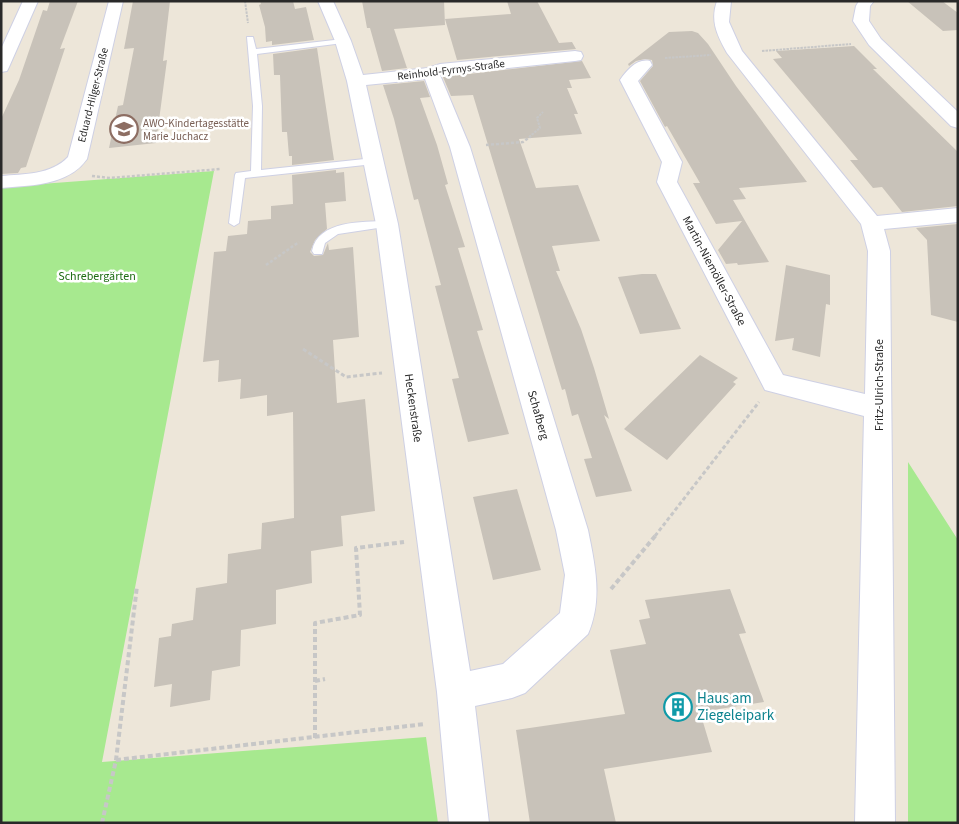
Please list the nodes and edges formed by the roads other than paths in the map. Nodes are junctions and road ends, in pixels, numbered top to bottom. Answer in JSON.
{"nodes":[{"id":1,"x":31,"y":1,"type":"edge"},
{"id":2,"x":116,"y":1,"type":"edge"},
{"id":3,"x":325,"y":1,"type":"edge"},
{"id":4,"x":724,"y":1,"type":"edge"},
{"id":5,"x":867,"y":1,"type":"edge"},
{"id":6,"x":250,"y":39,"type":"dead end"},
{"id":7,"x":343,"y":40,"type":"junction"},
{"id":8,"x":252,"y":52,"type":"junction"},
{"id":9,"x":575,"y":56,"type":"dead end"},
{"id":10,"x":644,"y":66,"type":"road end"},
{"id":11,"x":1,"y":67,"type":"edge"},
{"id":12,"x":431,"y":73,"type":"junction"},
{"id":13,"x":356,"y":81,"type":"junction"},
{"id":14,"x":958,"y":122,"type":"edge"},
{"id":15,"x":374,"y":161,"type":"junction"},
{"id":16,"x":256,"y":172,"type":"junction"},
{"id":17,"x":1,"y":182,"type":"edge"},
{"id":18,"x":958,"y":215,"type":"edge"},
{"id":19,"x":871,"y":222,"type":"junction"},
{"id":20,"x":234,"y":223,"type":"dead end"},
{"id":21,"x":387,"y":224,"type":"junction"},
{"id":22,"x":318,"y":251,"type":"dead end"},
{"id":23,"x":879,"y":409,"type":"junction"},
{"id":24,"x":454,"y":692,"type":"junction"},
{"id":25,"x":469,"y":823,"type":"edge"},
{"id":26,"x":875,"y":823,"type":"edge"}],
"edges":[{"from":1,"to":11,"type":"street"},
{"from":2,"to":17,"type":"street","name":"Eduard-Hilger-Straße"},
{"from":3,"to":7,"type":"street","name":"Heckenstraße"},
{"from":4,"to":19,"type":"street","name":"Fritz-Ulrich-Straße"},
{"from":5,"to":14,"type":"street"},
{"from":6,"to":8,"type":"lane"},
{"from":7,"to":8,"type":"lane"},
{"from":7,"to":13,"type":"street","name":"Heckenstraße"},
{"from":8,"to":16,"type":"lane"},
{"from":9,"to":12,"type":"street","name":"Reinhold-Fyrnys-Straße"},
{"from":10,"to":23,"type":"street","name":"Martin-Niemöller-Straße"},
{"from":12,"to":13,"type":"street","name":"Reinhold-Fyrnys-Straße"},
{"from":12,"to":24,"type":"street","name":"Schafberg"},
{"from":13,"to":15,"type":"street","name":"Heckenstraße"},
{"from":15,"to":16,"type":"lane"},
{"from":15,"to":21,"type":"street","name":"Heckenstraße"},
{"from":16,"to":20,"type":"lane"},
{"from":18,"to":19,"type":"street"},
{"from":19,"to":23,"type":"street","name":"Fritz-Ulrich-Straße"},
{"from":21,"to":22,"type":"lane"},
{"from":21,"to":24,"type":"street","name":"Heckenstraße"},
{"from":23,"to":26,"type":"street","name":"Fritz-Ulrich-Straße"},
{"from":24,"to":25,"type":"street","name":"Heckenstraße"}]}
